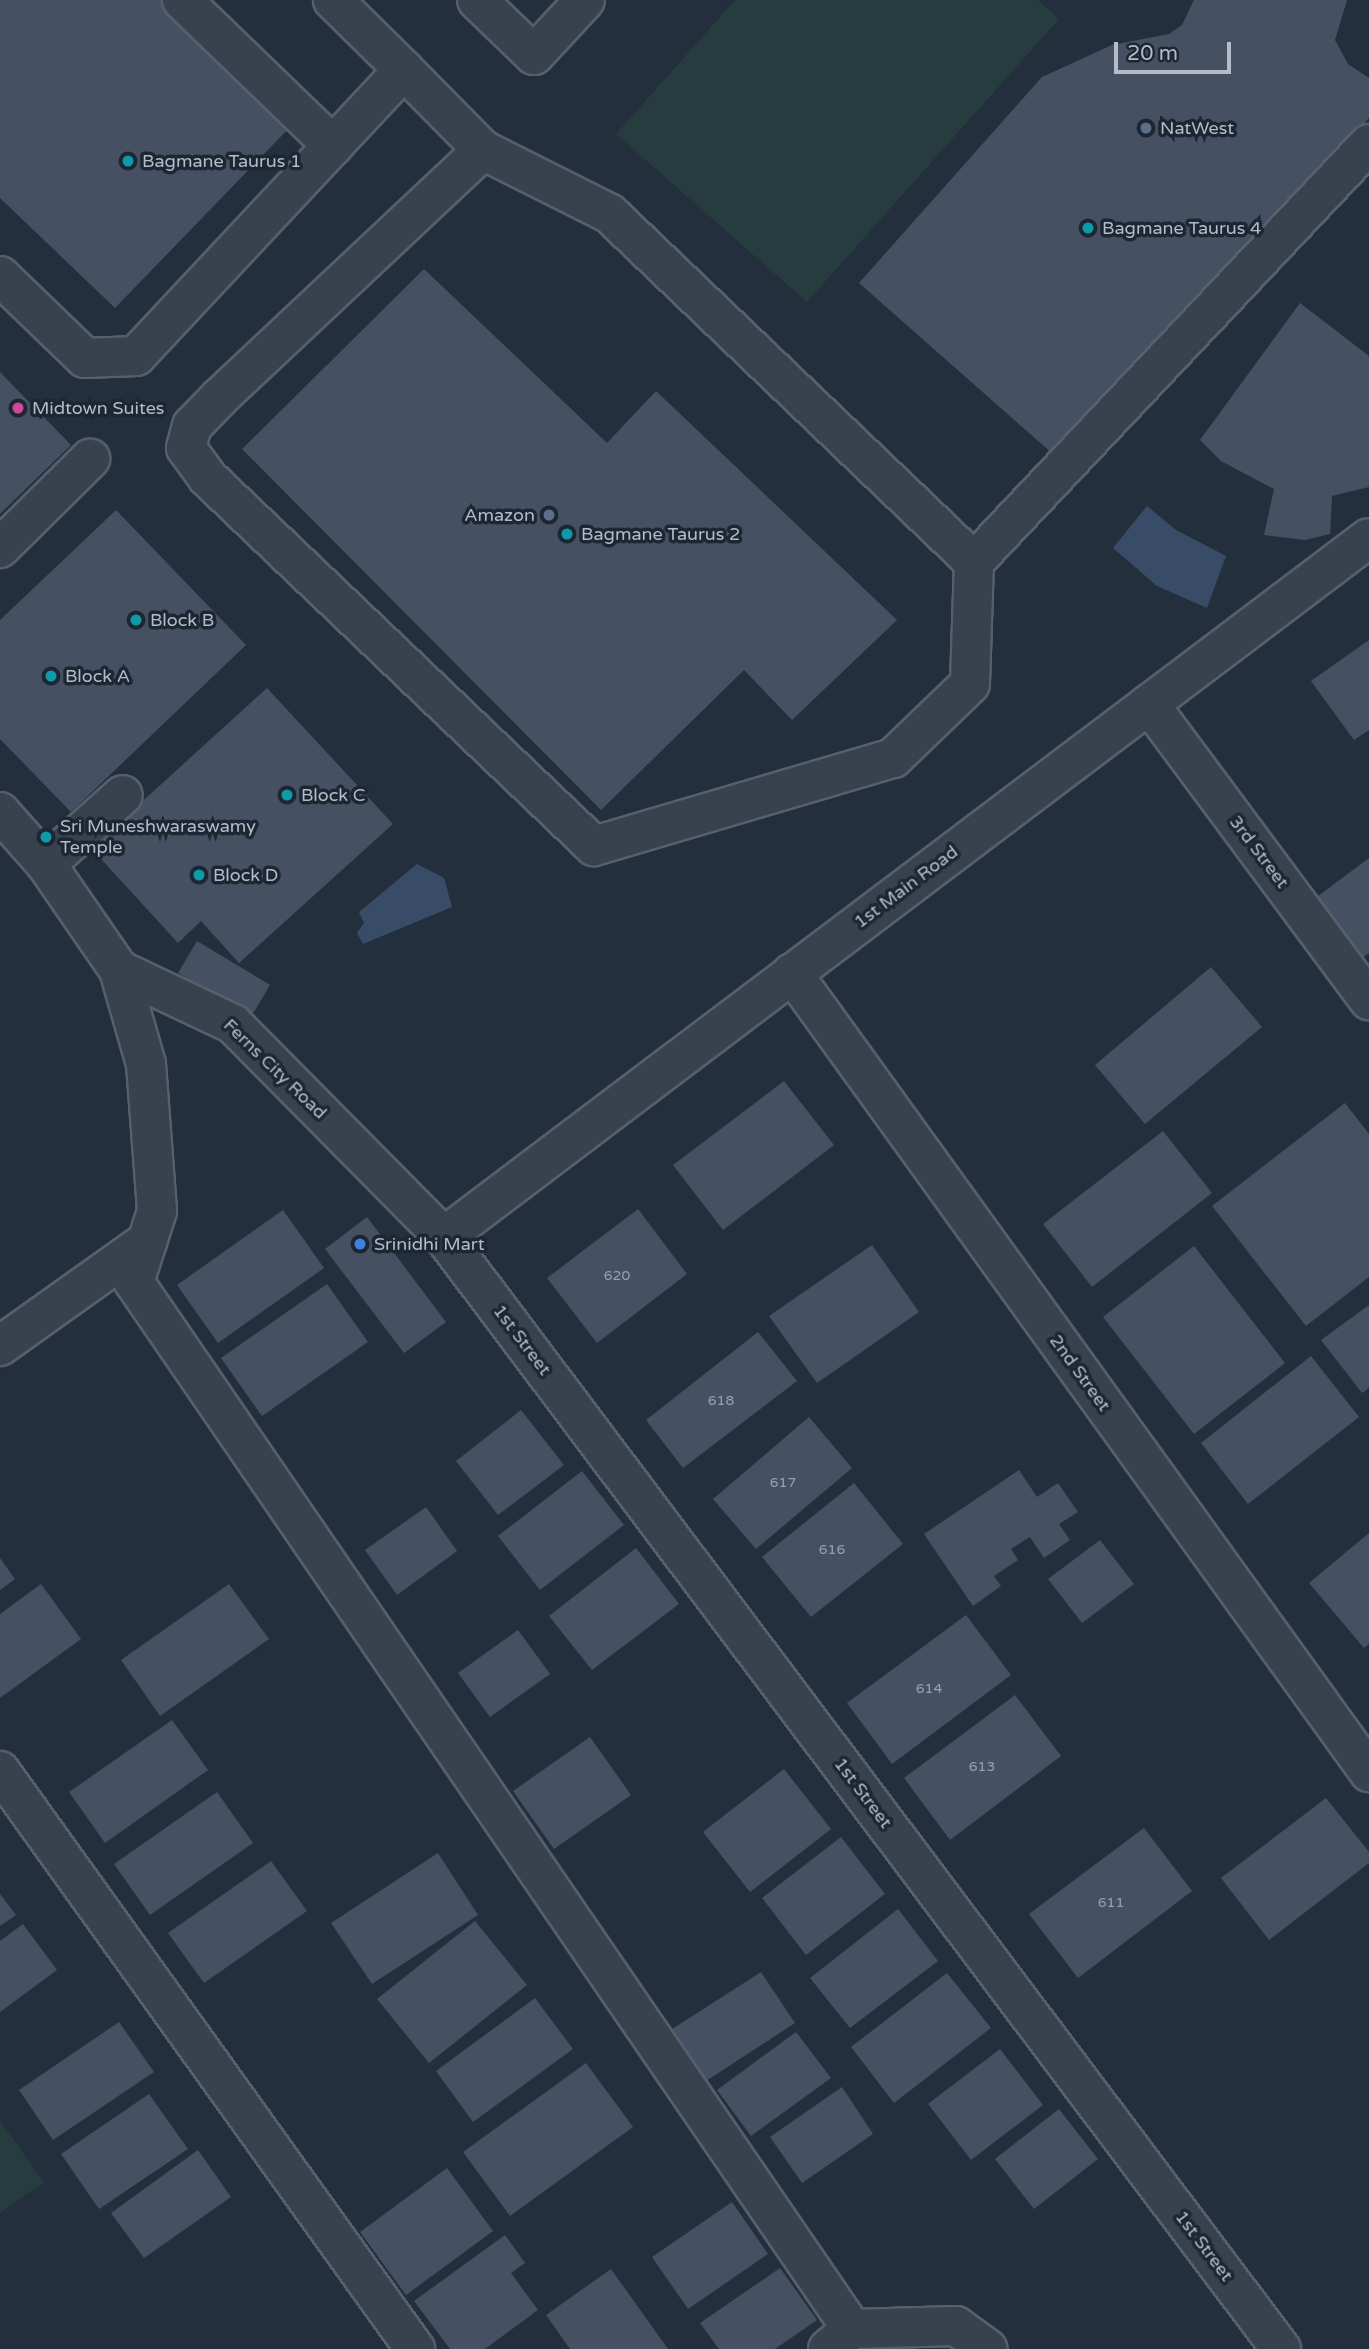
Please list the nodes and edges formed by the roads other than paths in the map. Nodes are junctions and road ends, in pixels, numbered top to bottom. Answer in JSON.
{"nodes":[{"id":1,"x":182,"y":0,"type":"edge"},
{"id":2,"x":333,"y":0,"type":"edge"},
{"id":3,"x":477,"y":0,"type":"edge"},
{"id":4,"x":585,"y":0,"type":"edge"},
{"id":5,"x":404,"y":70,"type":"junction"},
{"id":6,"x":1369,"y":144,"type":"edge"},
{"id":7,"x":333,"y":146,"type":"junction"},
{"id":8,"x":483,"y":150,"type":"junction"},
{"id":9,"x":0,"y":276,"type":"edge"},
{"id":10,"x":90,"y":459,"type":"dead end"},
{"id":11,"x":1369,"y":538,"type":"edge"},
{"id":12,"x":0,"y":548,"type":"edge"},
{"id":13,"x":974,"y":562,"type":"junction"},
{"id":14,"x":1149,"y":704,"type":"junction"},
{"id":15,"x":123,"y":795,"type":"dead end"},
{"id":16,"x":0,"y":812,"type":"edge"},
{"id":17,"x":47,"y":864,"type":"junction"},
{"id":18,"x":119,"y":970,"type":"junction"},
{"id":19,"x":792,"y":973,"type":"junction"},
{"id":20,"x":1369,"y":1000,"type":"edge"},
{"id":21,"x":444,"y":1237,"type":"junction"},
{"id":22,"x":147,"y":1241,"type":"junction"},
{"id":23,"x":0,"y":1346,"type":"edge"},
{"id":24,"x":0,"y":1771,"type":"edge"},
{"id":25,"x":1369,"y":1772,"type":"edge"},
{"id":26,"x":840,"y":2339,"type":"edge"},
{"id":27,"x":415,"y":2349,"type":"edge"},
{"id":28,"x":988,"y":2349,"type":"edge"},
{"id":29,"x":1281,"y":2349,"type":"edge"}],
"edges":[{"from":1,"to":7,"type":"street"},
{"from":2,"to":5,"type":"street"},
{"from":3,"to":4,"type":"street"},
{"from":5,"to":7,"type":"street"},
{"from":5,"to":8,"type":"street"},
{"from":6,"to":13,"type":"street"},
{"from":7,"to":9,"type":"street"},
{"from":8,"to":13,"type":"street"},
{"from":8,"to":13,"type":"street"},
{"from":10,"to":12,"type":"street"},
{"from":11,"to":14,"type":"street","name":"1st Main Road"},
{"from":14,"to":19,"type":"street","name":"1st Main Road"},
{"from":14,"to":20,"type":"street","name":"3rd Street"},
{"from":15,"to":17,"type":"street"},
{"from":16,"to":17,"type":"street"},
{"from":17,"to":18,"type":"street"},
{"from":18,"to":21,"type":"street","name":"Ferns City Road"},
{"from":18,"to":22,"type":"street"},
{"from":19,"to":21,"type":"street","name":"1st Main Road"},
{"from":19,"to":25,"type":"street","name":"2nd Street"},
{"from":21,"to":29,"type":"street","name":"1st Street"},
{"from":22,"to":23,"type":"street"},
{"from":22,"to":26,"type":"street"},
{"from":24,"to":27,"type":"street"},
{"from":26,"to":28,"type":"street"}]}
